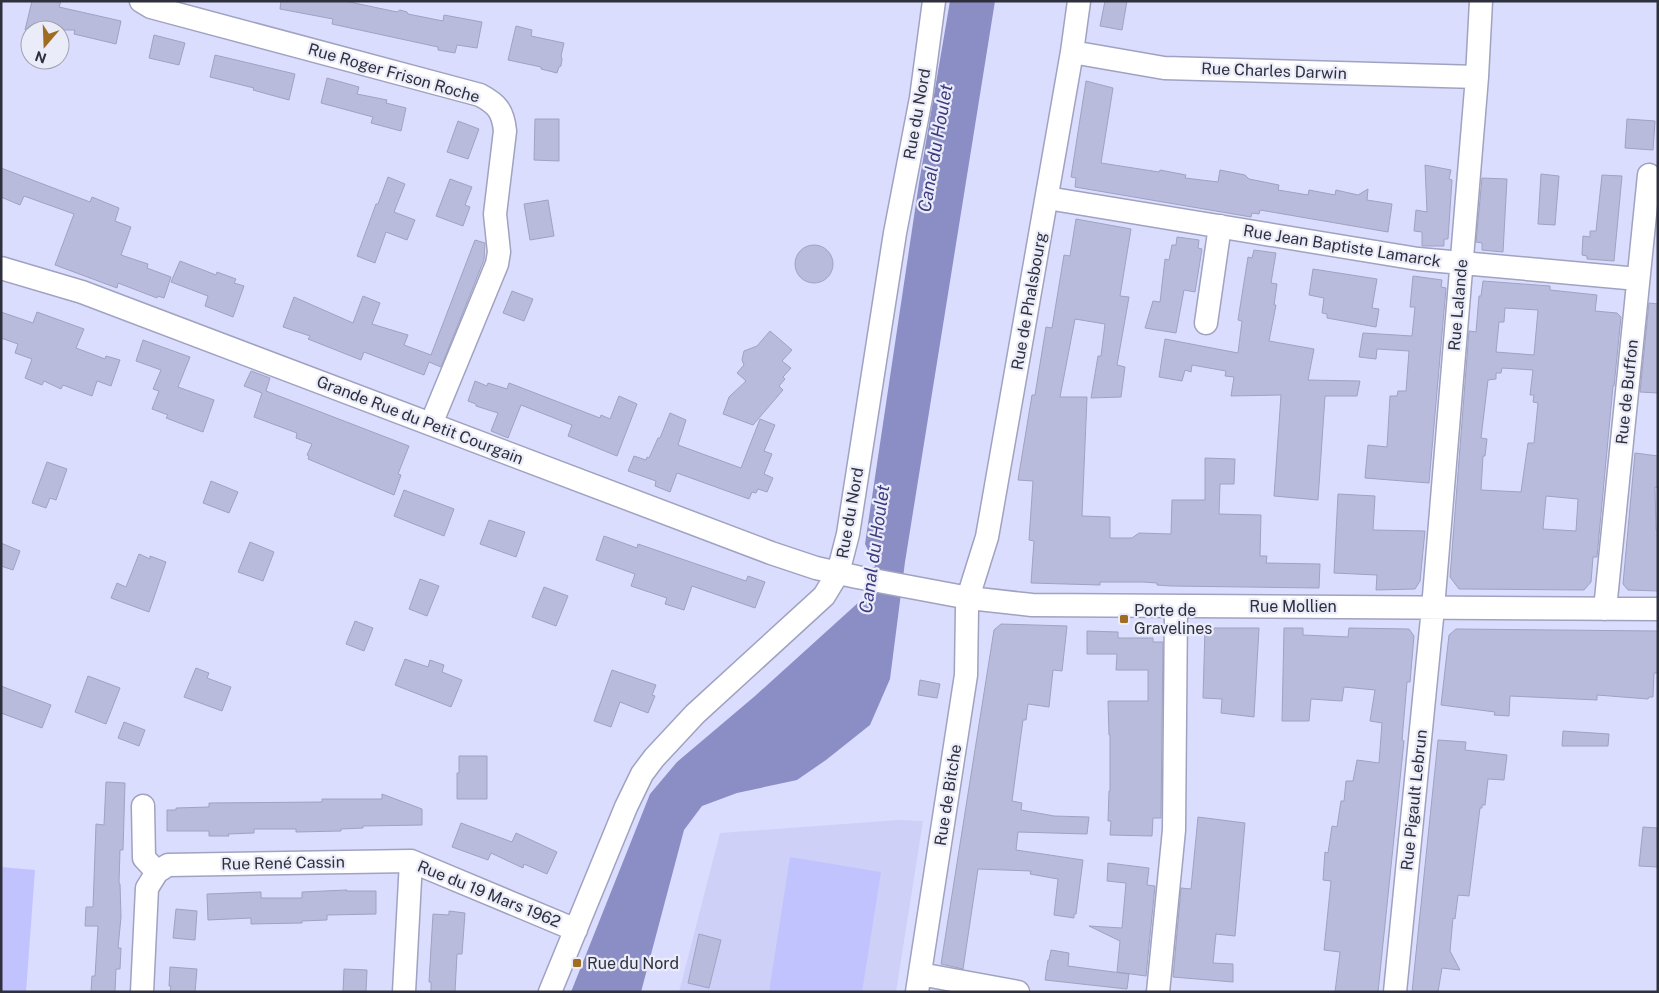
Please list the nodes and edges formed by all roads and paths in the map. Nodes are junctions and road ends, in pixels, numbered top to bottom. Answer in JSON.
{"nodes":[{"id":1,"x":141,"y":1,"type":"edge"},
{"id":2,"x":934,"y":1,"type":"edge"},
{"id":3,"x":1079,"y":1,"type":"edge"},
{"id":4,"x":1481,"y":1,"type":"edge"},
{"id":5,"x":1072,"y":52,"type":"junction"},
{"id":6,"x":1477,"y":77,"type":"junction"},
{"id":7,"x":1649,"y":175,"type":"dead end"},
{"id":8,"x":1047,"y":198,"type":"junction"},
{"id":9,"x":1220,"y":226,"type":"junction"},
{"id":10,"x":1461,"y":264,"type":"junction"},
{"id":11,"x":1,"y":268,"type":"edge"},
{"id":12,"x":1638,"y":279,"type":"junction"},
{"id":13,"x":1206,"y":323,"type":"dead end"},
{"id":14,"x":431,"y":424,"type":"junction"},
{"id":15,"x":838,"y":573,"type":"junction"},
{"id":16,"x":868,"y":579,"type":"joint"},
{"id":17,"x":969,"y":598,"type":"junction"},
{"id":18,"x":1176,"y":606,"type":"junction"},
{"id":19,"x":1432,"y":608,"type":"junction"},
{"id":20,"x":1605,"y":609,"type":"junction"},
{"id":21,"x":1658,"y":609,"type":"edge"},
{"id":22,"x":143,"y":806,"type":"dead end"},
{"id":23,"x":412,"y":860,"type":"junction"},
{"id":24,"x":157,"y":872,"type":"junction"},
{"id":25,"x":576,"y":930,"type":"junction"},
{"id":26,"x":919,"y":983,"type":"edge"},
{"id":27,"x":142,"y":992,"type":"edge"},
{"id":28,"x":404,"y":992,"type":"edge"},
{"id":29,"x":550,"y":992,"type":"edge"},
{"id":30,"x":1018,"y":992,"type":"edge"},
{"id":31,"x":1158,"y":992,"type":"edge"},
{"id":32,"x":1395,"y":992,"type":"edge"}],
"edges":[{"from":1,"to":14,"type":"street","name":"Rue Roger Frison Roche"},
{"from":2,"to":15,"type":"street","name":"Rue du Nord"},
{"from":3,"to":5,"type":"street","name":"Rue de Phalsbourg"},
{"from":4,"to":6,"type":"street","name":"Rue Lalande"},
{"from":5,"to":6,"type":"street","name":"Rue Charles Darwin"},
{"from":5,"to":8,"type":"street","name":"Rue de Phalsbourg"},
{"from":6,"to":10,"type":"street","name":"Rue Lalande"},
{"from":7,"to":12,"type":"street","name":"Rue de Buffon"},
{"from":8,"to":9,"type":"street","name":"Rue Jean Baptiste Lamarck"},
{"from":8,"to":17,"type":"street","name":"Rue de Phalsbourg"},
{"from":9,"to":10,"type":"street","name":"Rue Jean Baptiste Lamarck"},
{"from":9,"to":13,"type":"street"},
{"from":10,"to":12,"type":"street","name":"Rue Jean Baptiste Lamarck"},
{"from":10,"to":19,"type":"street","name":"Rue Lalande"},
{"from":11,"to":14,"type":"street","name":"Grande Rue du Petit Courgain"},
{"from":12,"to":20,"type":"street","name":"Rue de Buffon"},
{"from":14,"to":15,"type":"street","name":"Grande Rue du Petit Courgain"},
{"from":15,"to":16,"type":"street","name":"Grande Rue du Petit Courgain"},
{"from":15,"to":25,"type":"street","name":"Rue du Nord"},
{"from":16,"to":17,"type":"street","name":"Rue Mollien"},
{"from":17,"to":18,"type":"street","name":"Rue Mollien"},
{"from":17,"to":26,"type":"street","name":"Rue de Bitche"},
{"from":18,"to":19,"type":"street","name":"Rue Mollien"},
{"from":18,"to":31,"type":"street"},
{"from":19,"to":20,"type":"street","name":"Rue Mollien"},
{"from":19,"to":32,"type":"street","name":"Rue Pigault Lebrun"},
{"from":20,"to":21,"type":"street","name":"Rue Mollien"},
{"from":22,"to":24,"type":"street"},
{"from":23,"to":24,"type":"street","name":"Rue René Cassin"},
{"from":23,"to":25,"type":"street","name":"Rue du 19 Mars 1962"},
{"from":23,"to":28,"type":"street","name":"Rue du 19 Mars 1962"},
{"from":24,"to":27,"type":"street"},
{"from":25,"to":29,"type":"street","name":"Rue du Nord"},
{"from":26,"to":30,"type":"street"}]}
